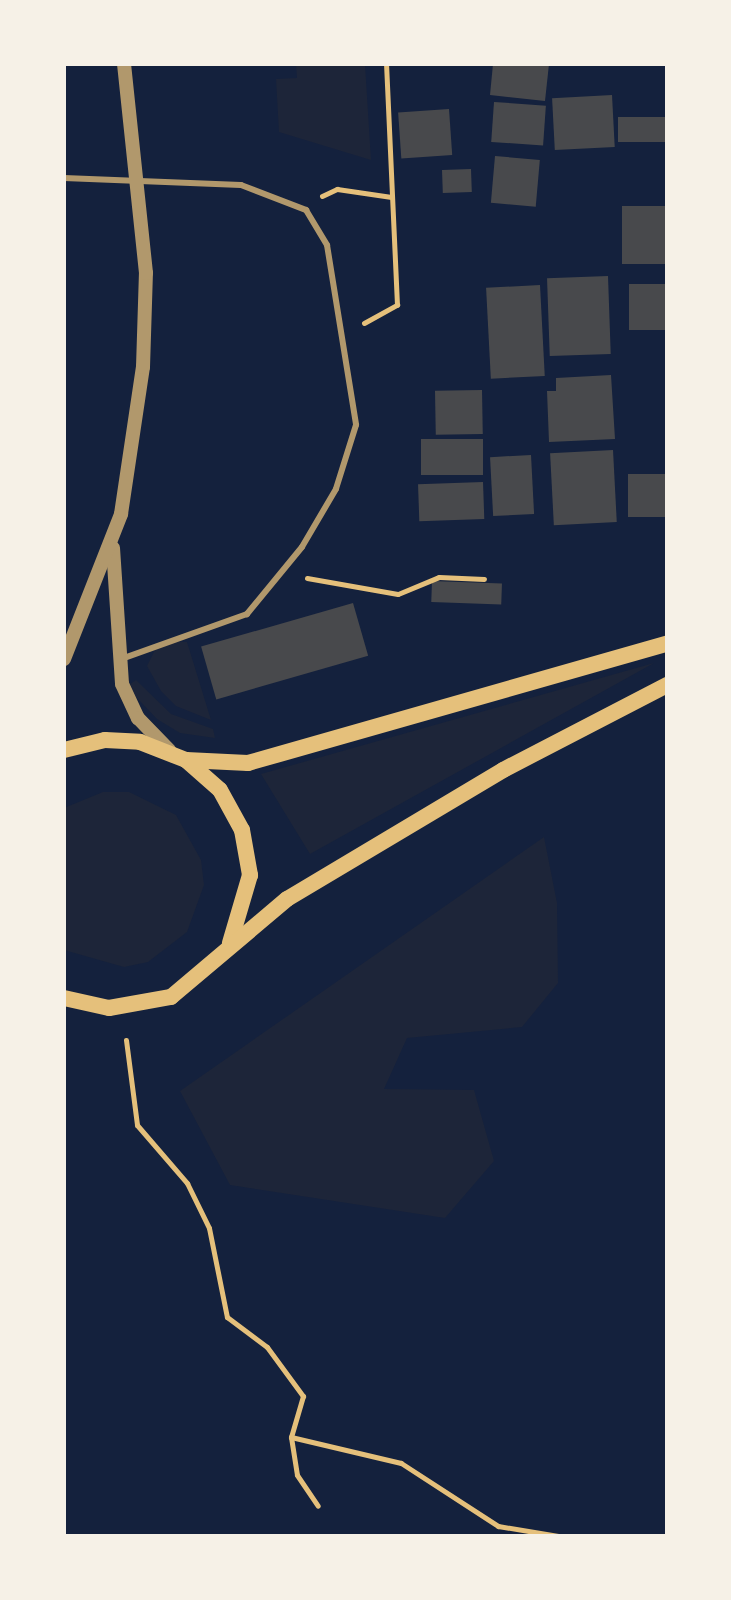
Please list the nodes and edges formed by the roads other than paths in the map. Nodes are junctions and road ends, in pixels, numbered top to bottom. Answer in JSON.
{"nodes":[{"id":1,"x":124,"y":64,"type":"edge"},
{"id":2,"x":64,"y":178,"type":"edge"},
{"id":3,"x":139,"y":184,"type":"junction"},
{"id":4,"x":113,"y":540,"type":"junction"},
{"id":5,"x":667,"y":644,"type":"edge"},
{"id":6,"x":64,"y":659,"type":"edge"},
{"id":7,"x":117,"y":660,"type":"junction"},
{"id":8,"x":667,"y":685,"type":"edge"},
{"id":9,"x":64,"y":750,"type":"edge"},
{"id":10,"x":180,"y":757,"type":"junction"},
{"id":11,"x":221,"y":958,"type":"junction"},
{"id":12,"x":64,"y":998,"type":"edge"}],
"edges":[{"from":1,"to":3,"type":"street"},
{"from":2,"to":3,"type":"lane"},
{"from":3,"to":4,"type":"street"},
{"from":3,"to":7,"type":"lane"},
{"from":4,"to":6,"type":"street"},
{"from":4,"to":7,"type":"street"},
{"from":5,"to":10,"type":"main road"},
{"from":7,"to":10,"type":"street"},
{"from":8,"to":11,"type":"main road"},
{"from":9,"to":10,"type":"main road"},
{"from":10,"to":11,"type":"main road"},
{"from":11,"to":12,"type":"main road"}]}
